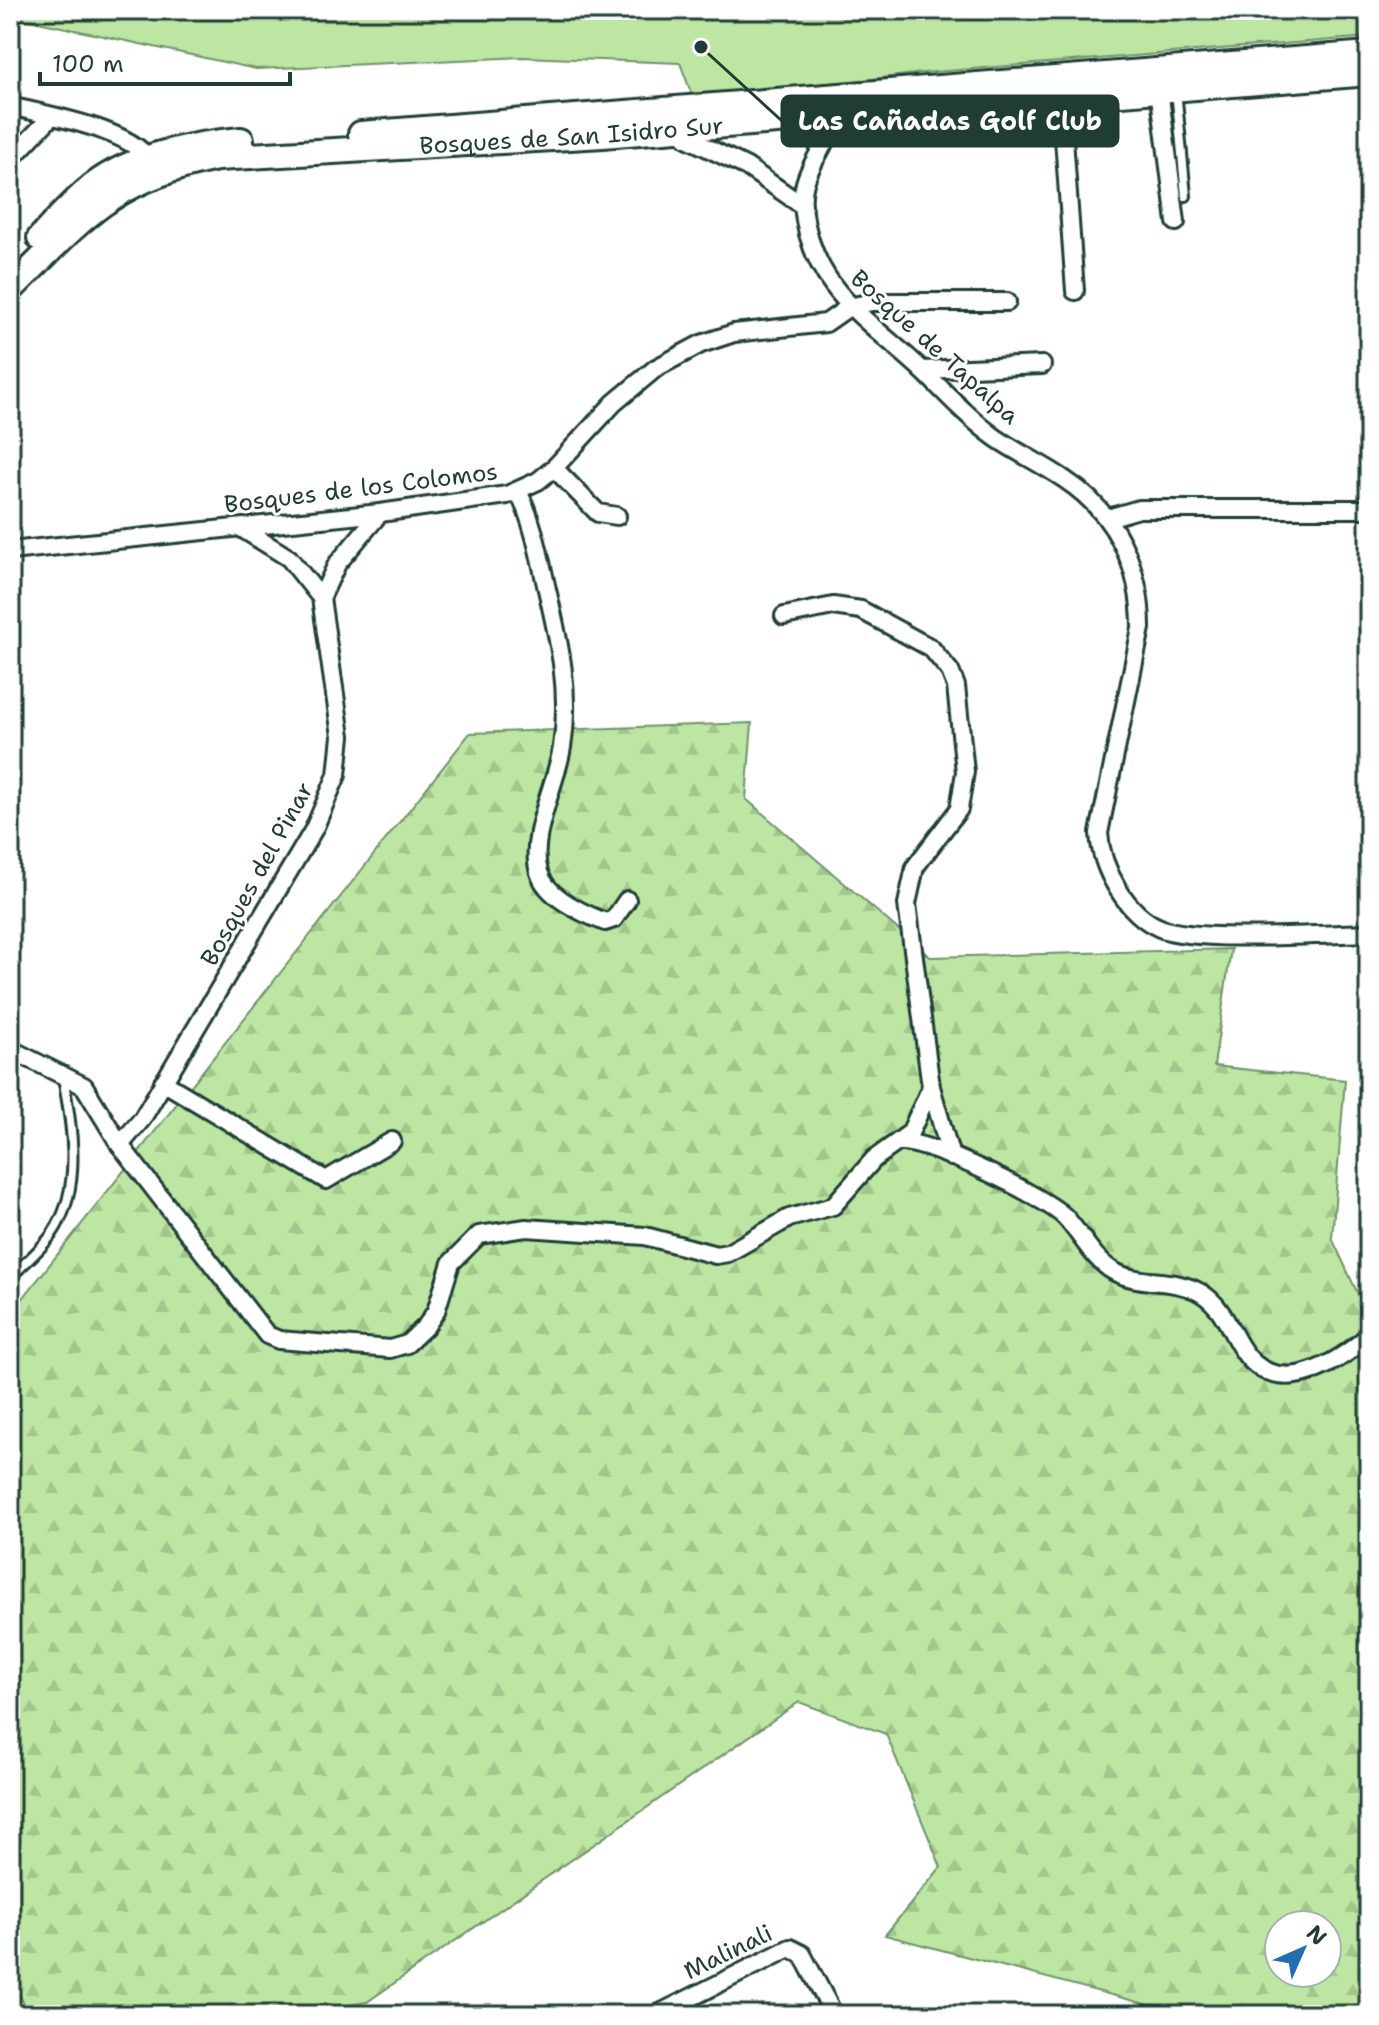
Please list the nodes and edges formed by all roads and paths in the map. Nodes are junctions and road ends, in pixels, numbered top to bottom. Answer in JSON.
{"nodes":[{"id":1,"x":1359,"y":64,"type":"edge"},
{"id":2,"x":1169,"y":82,"type":"junction"},
{"id":3,"x":1061,"y":97,"type":"junction"},
{"id":4,"x":835,"y":104,"type":"junction"},
{"id":5,"x":10,"y":106,"type":"edge"},
{"id":6,"x":51,"y":117,"type":"junction"},
{"id":7,"x":675,"y":119,"type":"junction"},
{"id":8,"x":10,"y":160,"type":"edge"},
{"id":9,"x":153,"y":167,"type":"junction"},
{"id":10,"x":1186,"y":196,"type":"dead end"},
{"id":11,"x":803,"y":206,"type":"junction"},
{"id":12,"x":1176,"y":222,"type":"dead end"},
{"id":13,"x":10,"y":268,"type":"edge"},
{"id":14,"x":10,"y":290,"type":"edge"},
{"id":15,"x":1075,"y":291,"type":"dead end"},
{"id":16,"x":1007,"y":302,"type":"dead end"},
{"id":17,"x":849,"y":307,"type":"junction"},
{"id":18,"x":1042,"y":365,"type":"dead end"},
{"id":19,"x":922,"y":370,"type":"junction"},
{"id":20,"x":554,"y":468,"type":"junction"},
{"id":21,"x":518,"y":491,"type":"junction"},
{"id":22,"x":1369,"y":509,"type":"edge"},
{"id":23,"x":380,"y":513,"type":"junction"},
{"id":24,"x":617,"y":516,"type":"dead end"},
{"id":25,"x":1108,"y":518,"type":"junction"},
{"id":26,"x":241,"y":528,"type":"junction"},
{"id":27,"x":10,"y":551,"type":"edge"},
{"id":28,"x":321,"y":598,"type":"junction"},
{"id":29,"x":784,"y":616,"type":"dead end"},
{"id":30,"x":627,"y":900,"type":"dead end"},
{"id":31,"x":1369,"y":933,"type":"edge"},
{"id":32,"x":10,"y":1049,"type":"edge"},
{"id":33,"x":62,"y":1072,"type":"junction"},
{"id":34,"x":163,"y":1082,"type":"junction"},
{"id":35,"x":931,"y":1087,"type":"junction"},
{"id":36,"x":392,"y":1141,"type":"dead end"},
{"id":37,"x":901,"y":1142,"type":"junction"},
{"id":38,"x":120,"y":1145,"type":"junction"},
{"id":39,"x":951,"y":1157,"type":"junction"},
{"id":40,"x":18,"y":1270,"type":"dead end"},
{"id":41,"x":1369,"y":1335,"type":"edge"},
{"id":42,"x":656,"y":2015,"type":"edge"},
{"id":43,"x":834,"y":2015,"type":"edge"}],
"edges":[{"from":1,"to":2,"type":"main road","name":"Bosques de San Isidro Sur"},
{"from":2,"to":3,"type":"main road","name":"Bosques de San Isidro Sur"},
{"from":2,"to":4,"type":"main road","name":"Bosques de San Isidro Sur"},
{"from":2,"to":10,"type":"lane"},
{"from":2,"to":12,"type":"street"},
{"from":3,"to":4,"type":"main road","name":"Bosques de San Isidro Sur"},
{"from":3,"to":15,"type":"street"},
{"from":4,"to":7,"type":"main road","name":"Bosques de San Isidro Sur"},
{"from":4,"to":11,"type":"street"},
{"from":5,"to":6,"type":"street"},
{"from":6,"to":8,"type":"street"},
{"from":6,"to":9,"type":"street"},
{"from":7,"to":9,"type":"main road","name":"Bosques de San Isidro Sur"},
{"from":7,"to":11,"type":"street"},
{"from":9,"to":13,"type":"main road","name":"Bosques de San Isidro Sur"},
{"from":9,"to":14,"type":"main road","name":"Bosques de San Isidro Sur"},
{"from":11,"to":17,"type":"street","name":"Bosque de Tapalpa"},
{"from":16,"to":17,"type":"street","name":"Bosques de los Colomos"},
{"from":17,"to":19,"type":"street","name":"Bosque de Tapalpa"},
{"from":17,"to":20,"type":"street","name":"Bosques de los Colomos"},
{"from":18,"to":19,"type":"street"},
{"from":19,"to":25,"type":"street","name":"Bosque de Tapalpa"},
{"from":20,"to":21,"type":"street","name":"Bosques de los Colomos"},
{"from":20,"to":24,"type":"street"},
{"from":21,"to":23,"type":"street","name":"Bosques de los Colomos"},
{"from":21,"to":30,"type":"street"},
{"from":22,"to":25,"type":"street"},
{"from":23,"to":26,"type":"street","name":"Bosques de los Colomos"},
{"from":23,"to":28,"type":"street"},
{"from":25,"to":31,"type":"street","name":"Bosque de Tapalpa"},
{"from":26,"to":27,"type":"street","name":"Bosques de los Colomos"},
{"from":26,"to":28,"type":"street"},
{"from":28,"to":34,"type":"street","name":"Bosques del Pinar"},
{"from":29,"to":35,"type":"street"},
{"from":32,"to":33,"type":"street"},
{"from":33,"to":38,"type":"street"},
{"from":33,"to":40,"type":"lane"},
{"from":34,"to":36,"type":"street"},
{"from":34,"to":38,"type":"street","name":"Bosques del Pinar"},
{"from":35,"to":37,"type":"street"},
{"from":35,"to":39,"type":"street"},
{"from":37,"to":38,"type":"street"},
{"from":37,"to":39,"type":"street"},
{"from":39,"to":41,"type":"street"},
{"from":42,"to":43,"type":"street","name":"Malinali"}]}
